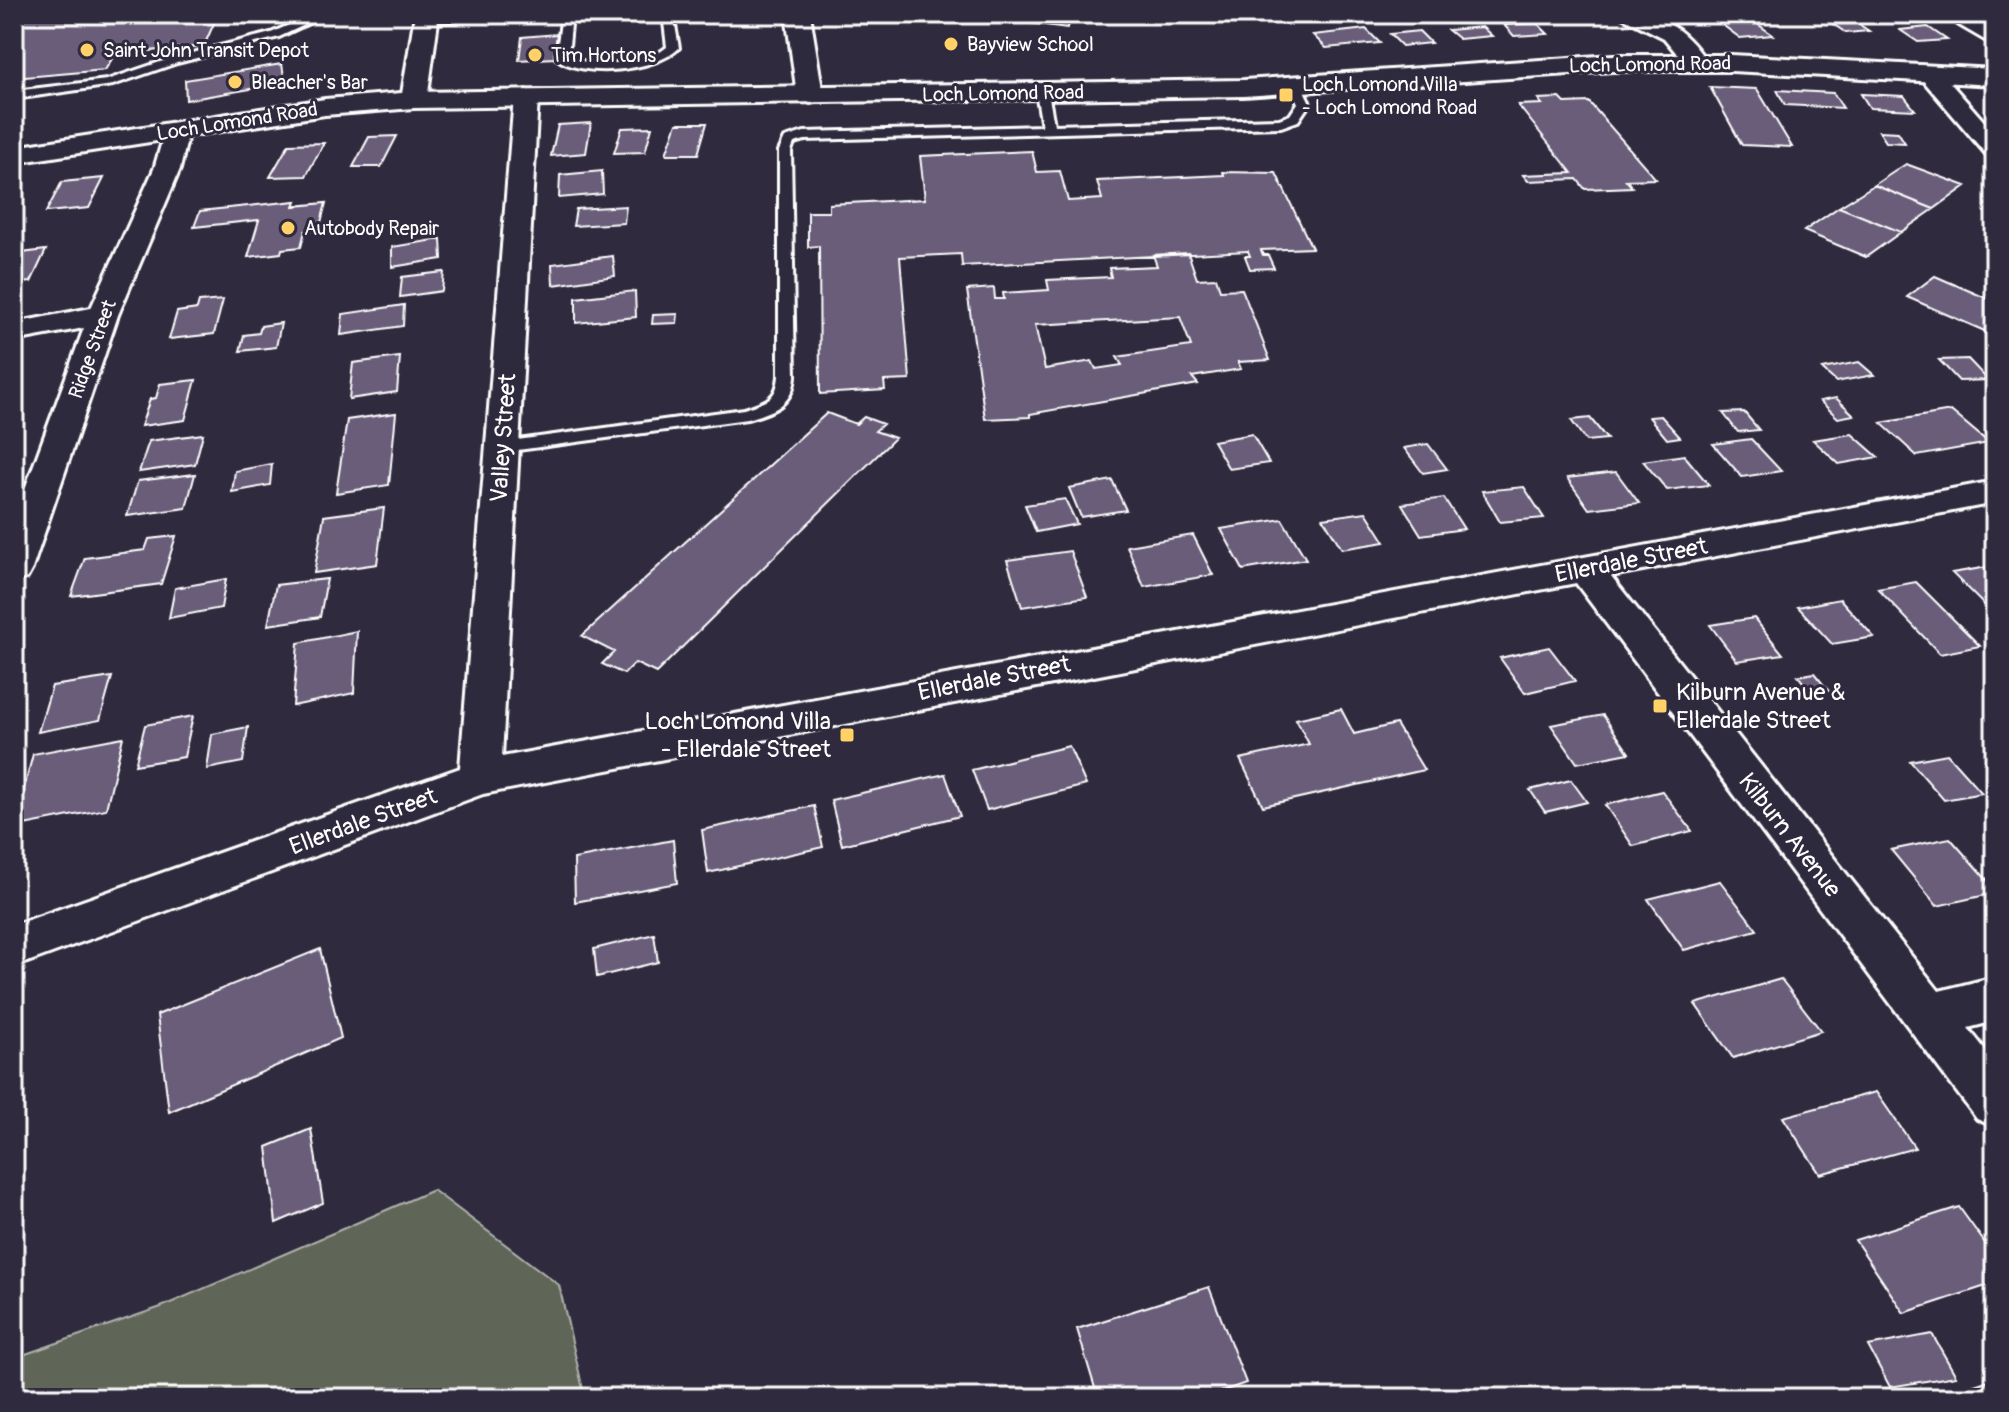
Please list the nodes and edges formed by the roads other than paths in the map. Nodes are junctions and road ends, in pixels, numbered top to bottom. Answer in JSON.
{"nodes":[{"id":1,"x":323,"y":14,"type":"edge"},
{"id":2,"x":499,"y":14,"type":"edge"},
{"id":3,"x":567,"y":14,"type":"edge"},
{"id":4,"x":668,"y":14,"type":"edge"},
{"id":5,"x":798,"y":14,"type":"edge"},
{"id":6,"x":1627,"y":14,"type":"edge"},
{"id":7,"x":1951,"y":14,"type":"edge"},
{"id":8,"x":426,"y":17,"type":"edge"},
{"id":9,"x":1995,"y":39,"type":"edge"},
{"id":10,"x":1696,"y":62,"type":"junction"},
{"id":11,"x":1930,"y":74,"type":"junction"},
{"id":12,"x":1995,"y":77,"type":"edge"},
{"id":13,"x":1295,"y":84,"type":"junction"},
{"id":14,"x":1042,"y":92,"type":"junction"},
{"id":15,"x":14,"y":95,"type":"edge"},
{"id":16,"x":810,"y":95,"type":"junction"},
{"id":17,"x":526,"y":97,"type":"junction"},
{"id":18,"x":414,"y":100,"type":"junction"},
{"id":19,"x":1049,"y":129,"type":"junction"},
{"id":20,"x":177,"y":131,"type":"junction"},
{"id":21,"x":1995,"y":149,"type":"edge"},
{"id":22,"x":14,"y":155,"type":"edge"},
{"id":23,"x":103,"y":315,"type":"junction"},
{"id":24,"x":14,"y":332,"type":"edge"},
{"id":25,"x":503,"y":447,"type":"junction"},
{"id":26,"x":1995,"y":492,"type":"edge"},
{"id":27,"x":1585,"y":568,"type":"junction"},
{"id":28,"x":14,"y":569,"type":"edge"},
{"id":29,"x":480,"y":778,"type":"junction"},
{"id":30,"x":14,"y":946,"type":"edge"},
{"id":31,"x":1995,"y":999,"type":"edge"},
{"id":32,"x":1929,"y":1016,"type":"junction"},
{"id":33,"x":1995,"y":1102,"type":"edge"}],
"edges":[{"from":1,"to":15,"type":"lane"},
{"from":2,"to":8,"type":"lane"},
{"from":3,"to":4,"type":"lane"},
{"from":5,"to":16,"type":"main road"},
{"from":6,"to":10,"type":"street"},
{"from":7,"to":9,"type":"street"},
{"from":8,"to":18,"type":"main road"},
{"from":10,"to":11,"type":"main road","name":"Loch Lomond Road"},
{"from":10,"to":13,"type":"main road","name":"Loch Lomond Road"},
{"from":11,"to":12,"type":"main road","name":"Loch Lomond Road"},
{"from":11,"to":21,"type":"street"},
{"from":13,"to":14,"type":"main road","name":"Loch Lomond Road"},
{"from":13,"to":19,"type":"lane"},
{"from":14,"to":16,"type":"main road","name":"Loch Lomond Road"},
{"from":14,"to":19,"type":"lane"},
{"from":16,"to":17,"type":"main road","name":"Loch Lomond Road"},
{"from":17,"to":18,"type":"main road","name":"Loch Lomond Road"},
{"from":17,"to":25,"type":"street","name":"Valley Street"},
{"from":18,"to":20,"type":"main road","name":"Loch Lomond Road"},
{"from":19,"to":25,"type":"lane"},
{"from":20,"to":22,"type":"main road","name":"Loch Lomond Road"},
{"from":20,"to":23,"type":"street","name":"Ridge Street"},
{"from":23,"to":24,"type":"street"},
{"from":23,"to":28,"type":"street","name":"Ridge Street"},
{"from":25,"to":29,"type":"street","name":"Valley Street"},
{"from":26,"to":27,"type":"street","name":"Ellerdale Street"},
{"from":27,"to":29,"type":"street","name":"Ellerdale Street"},
{"from":27,"to":32,"type":"street","name":"Kilburn Avenue"},
{"from":29,"to":30,"type":"street","name":"Ellerdale Street"},
{"from":31,"to":32,"type":"street"},
{"from":32,"to":33,"type":"street","name":"Kilburn Avenue"}]}
